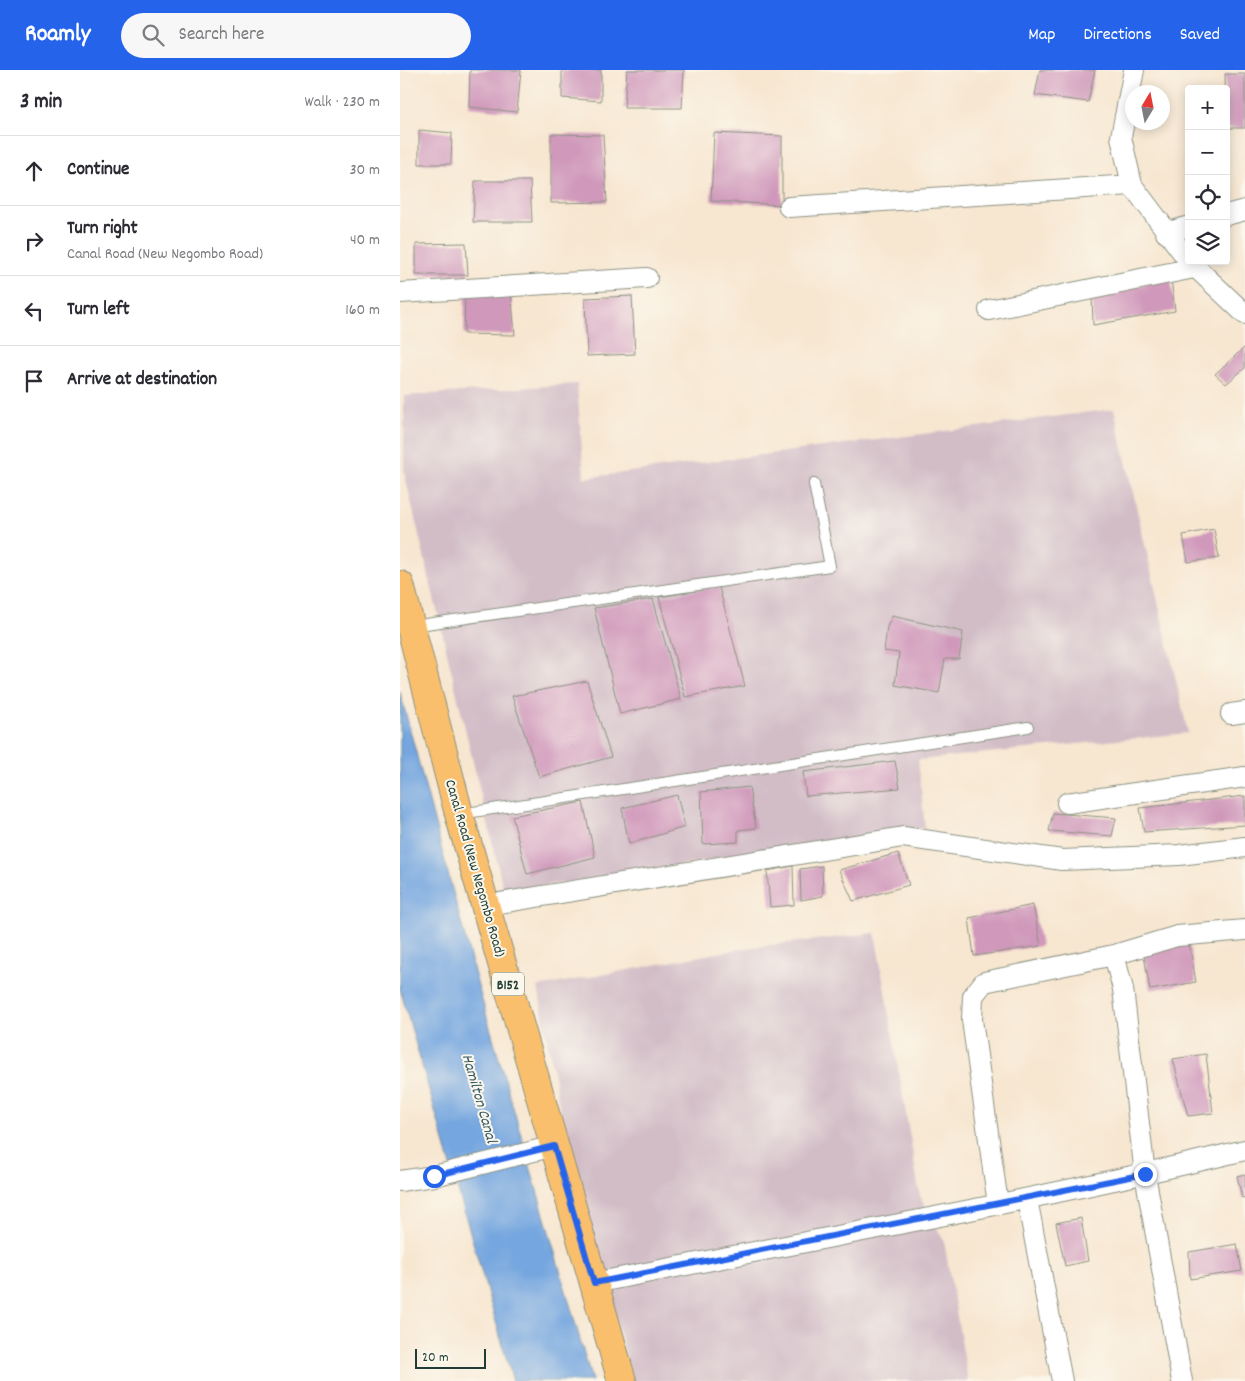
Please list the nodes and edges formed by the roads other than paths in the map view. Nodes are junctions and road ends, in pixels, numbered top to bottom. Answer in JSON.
{"nodes":[{"id":1,"x":1134,"y":70,"type":"edge"},
{"id":2,"x":1132,"y":185,"type":"junction"},
{"id":3,"x":789,"y":207,"type":"dead end"},
{"id":4,"x":1245,"y":210,"type":"edge"},
{"id":5,"x":1230,"y":214,"type":"edge"},
{"id":6,"x":1185,"y":227,"type":"edge"},
{"id":7,"x":1166,"y":232,"type":"junction"},
{"id":8,"x":1185,"y":256,"type":"edge"},
{"id":9,"x":1185,"y":264,"type":"edge"},
{"id":10,"x":1193,"y":265,"type":"edge"},
{"id":11,"x":648,"y":278,"type":"dead end"},
{"id":12,"x":400,"y":294,"type":"edge"},
{"id":13,"x":989,"y":310,"type":"dead end"},
{"id":14,"x":1245,"y":314,"type":"edge"},
{"id":15,"x":814,"y":484,"type":"dead end"},
{"id":16,"x":400,"y":585,"type":"edge"},
{"id":17,"x":410,"y":626,"type":"junction"},
{"id":18,"x":1028,"y":727,"type":"dead end"},
{"id":19,"x":1245,"y":777,"type":"edge"},
{"id":20,"x":1067,"y":803,"type":"dead end"},
{"id":21,"x":459,"y":814,"type":"junction"},
{"id":22,"x":1245,"y":847,"type":"edge"},
{"id":23,"x":487,"y":905,"type":"junction"},
{"id":24,"x":1245,"y":930,"type":"edge"},
{"id":25,"x":1114,"y":955,"type":"junction"},
{"id":26,"x":548,"y":1148,"type":"junction"},
{"id":27,"x":1245,"y":1150,"type":"edge"},
{"id":28,"x":1145,"y":1174,"type":"junction"},
{"id":29,"x":400,"y":1181,"type":"edge"},
{"id":30,"x":1027,"y":1199,"type":"junction"},
{"id":31,"x":998,"y":1204,"type":"junction"},
{"id":32,"x":594,"y":1283,"type":"junction"},
{"id":33,"x":622,"y":1381,"type":"edge"},
{"id":34,"x":1062,"y":1381,"type":"edge"},
{"id":35,"x":1182,"y":1381,"type":"edge"}],
"edges":[{"from":1,"to":2,"type":"street"},
{"from":2,"to":3,"type":"street"},
{"from":2,"to":7,"type":"street"},
{"from":4,"to":5,"type":"street"},
{"from":6,"to":7,"type":"street"},
{"from":7,"to":8,"type":"street"},
{"from":9,"to":13,"type":"street"},
{"from":10,"to":14,"type":"street"},
{"from":11,"to":12,"type":"street"},
{"from":15,"to":17,"type":"lane"},
{"from":16,"to":17,"type":"main road","name":"Canal Road (New Negombo Road)","number":"B152"},
{"from":17,"to":21,"type":"main road","name":"Canal Road (New Negombo Road)","number":"B152"},
{"from":18,"to":21,"type":"lane"},
{"from":19,"to":20,"type":"street"},
{"from":21,"to":23,"type":"main road","name":"Canal Road (New Negombo Road)","number":"B152"},
{"from":22,"to":23,"type":"street"},
{"from":23,"to":26,"type":"main road","name":"Canal Road (New Negombo Road)","number":"B152"},
{"from":24,"to":25,"type":"street"},
{"from":25,"to":28,"type":"street"},
{"from":25,"to":31,"type":"street"},
{"from":26,"to":29,"type":"street"},
{"from":26,"to":32,"type":"main road","name":"Canal Road (New Negombo Road)","number":"B152"},
{"from":27,"to":28,"type":"street"},
{"from":28,"to":30,"type":"street"},
{"from":28,"to":35,"type":"street"},
{"from":30,"to":31,"type":"street"},
{"from":30,"to":34,"type":"street"},
{"from":31,"to":32,"type":"street"},
{"from":32,"to":33,"type":"main road","name":"Canal Road (New Negombo Road)","number":"B152"}]}
